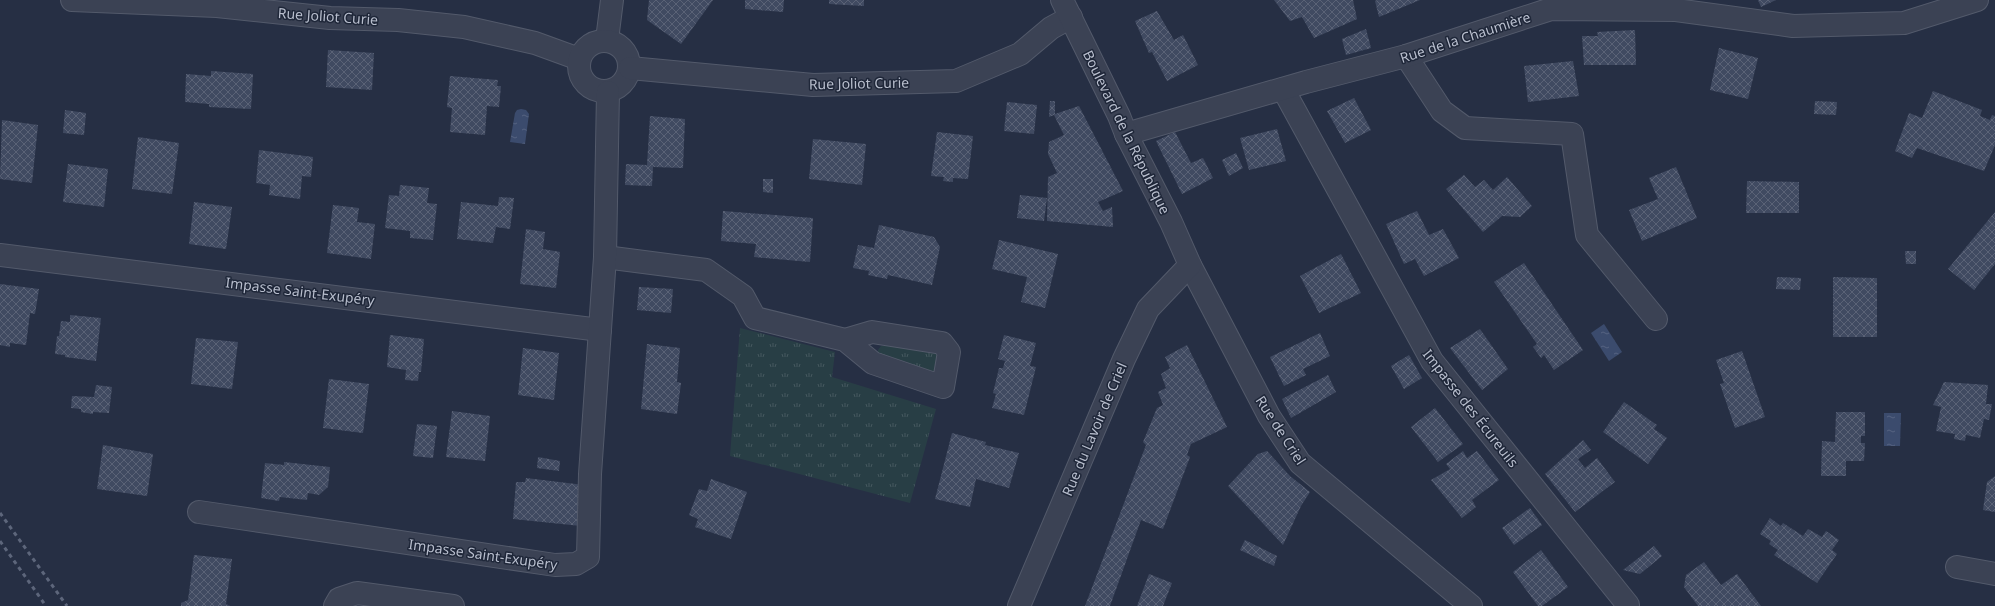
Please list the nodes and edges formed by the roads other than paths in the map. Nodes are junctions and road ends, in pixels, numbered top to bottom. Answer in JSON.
{"nodes":[{"id":1,"x":72,"y":0,"type":"edge"},
{"id":2,"x":612,"y":0,"type":"edge"},
{"id":3,"x":1977,"y":0,"type":"edge"},
{"id":4,"x":1066,"y":9,"type":"edge"},
{"id":5,"x":607,"y":40,"type":"junction"},
{"id":6,"x":1406,"y":56,"type":"junction"},
{"id":7,"x":579,"y":59,"type":"junction"},
{"id":8,"x":630,"y":68,"type":"junction"},
{"id":9,"x":1282,"y":89,"type":"junction"},
{"id":10,"x":608,"y":92,"type":"junction"},
{"id":11,"x":1126,"y":134,"type":"junction"},
{"id":12,"x":0,"y":255,"type":"edge"},
{"id":13,"x":605,"y":257,"type":"junction"},
{"id":14,"x":1190,"y":265,"type":"junction"},
{"id":15,"x":1656,"y":319,"type":"dead end"},
{"id":16,"x":600,"y":330,"type":"junction"},
{"id":17,"x":845,"y":340,"type":"dead end"},
{"id":18,"x":199,"y":512,"type":"dead end"},
{"id":19,"x":1957,"y":567,"type":"dead end"},
{"id":20,"x":1995,"y":574,"type":"edge"},
{"id":21,"x":335,"y":606,"type":"edge"},
{"id":22,"x":452,"y":606,"type":"edge"},
{"id":23,"x":1019,"y":606,"type":"edge"},
{"id":24,"x":1471,"y":606,"type":"edge"},
{"id":25,"x":1628,"y":606,"type":"edge"}],
"edges":[{"from":1,"to":7,"type":"street","name":"Rue Joliot Curie"},
{"from":2,"to":5,"type":"street"},
{"from":3,"to":6,"type":"street","name":"Rue de la Chaumière"},
{"from":4,"to":8,"type":"street","name":"Rue Joliot Curie"},
{"from":4,"to":11,"type":"street","name":"Boulevard de la République"},
{"from":5,"to":7,"type":"street"},
{"from":5,"to":8,"type":"street"},
{"from":6,"to":9,"type":"street","name":"Rue de la Chaumière"},
{"from":6,"to":15,"type":"street"},
{"from":7,"to":10,"type":"street"},
{"from":8,"to":10,"type":"street"},
{"from":9,"to":11,"type":"street","name":"Rue de la Chaumière"},
{"from":9,"to":25,"type":"street","name":"Impasse des Écureuils"},
{"from":10,"to":13,"type":"street","name":"Impasse Saint-Exupéry"},
{"from":11,"to":14,"type":"street","name":"Boulevard de la République"},
{"from":12,"to":16,"type":"street","name":"Impasse Saint-Exupéry"},
{"from":13,"to":16,"type":"street","name":"Impasse Saint-Exupéry"},
{"from":13,"to":17,"type":"street"},
{"from":14,"to":23,"type":"street","name":"Rue du Lavoir de Criel"},
{"from":14,"to":24,"type":"street","name":"Rue de Criel"},
{"from":16,"to":18,"type":"street","name":"Impasse Saint-Exupéry"},
{"from":19,"to":20,"type":"street"},
{"from":21,"to":22,"type":"street"}]}
